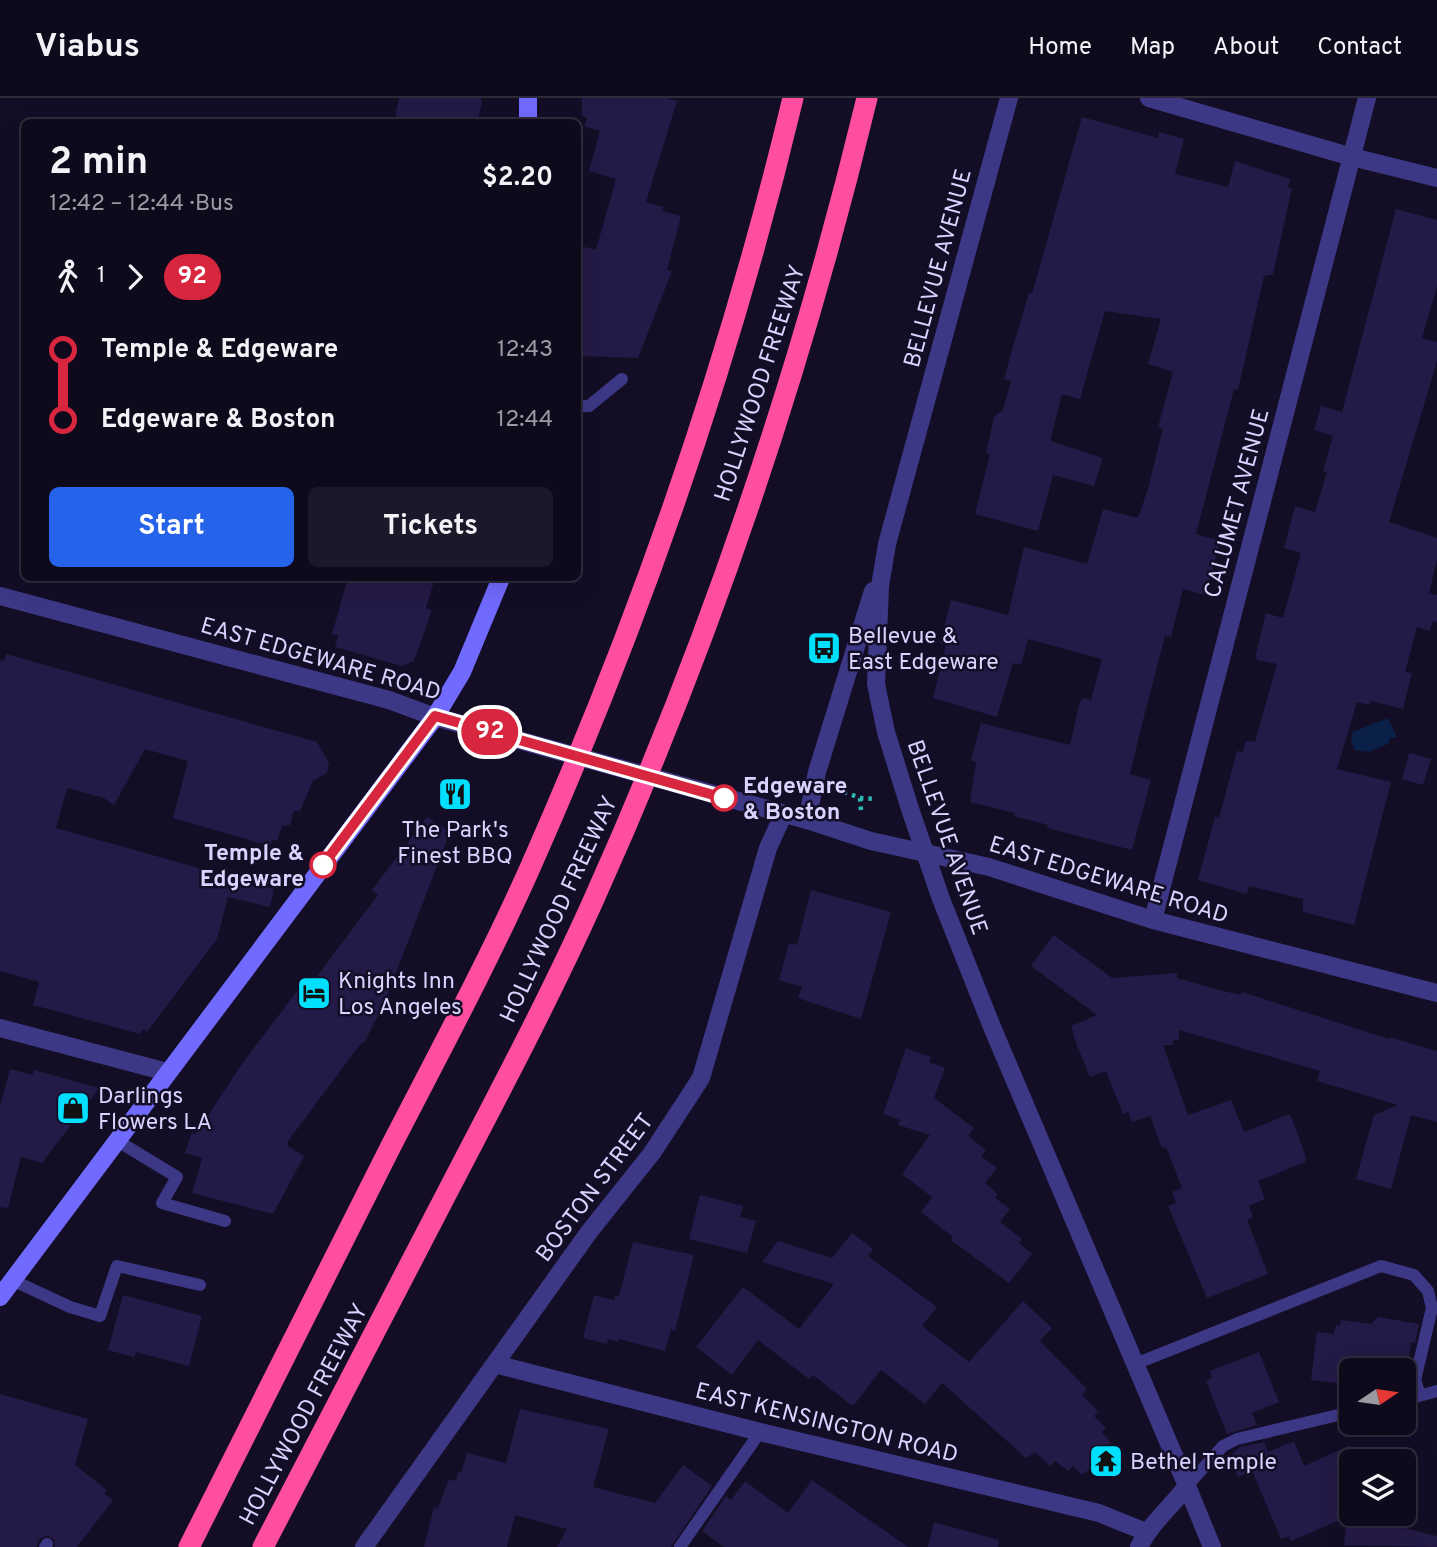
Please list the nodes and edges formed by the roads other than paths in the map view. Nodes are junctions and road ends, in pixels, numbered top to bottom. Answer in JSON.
{"nodes":[{"id":1,"x":528,"y":98,"type":"edge"},
{"id":2,"x":793,"y":98,"type":"edge"},
{"id":3,"x":867,"y":98,"type":"edge"},
{"id":4,"x":1009,"y":98,"type":"edge"},
{"id":5,"x":1150,"y":98,"type":"edge"},
{"id":6,"x":1367,"y":98,"type":"edge"},
{"id":7,"x":528,"y":119,"type":"edge"},
{"id":8,"x":1352,"y":157,"type":"junction"},
{"id":9,"x":1437,"y":178,"type":"edge"},
{"id":10,"x":622,"y":379,"type":"dead end"},
{"id":11,"x":581,"y":406,"type":"edge"},
{"id":12,"x":887,"y":544,"type":"junction"},
{"id":13,"x":500,"y":581,"type":"edge"},
{"id":14,"x":0,"y":596,"type":"edge"},
{"id":15,"x":435,"y":716,"type":"junction"},
{"id":16,"x":783,"y":815,"type":"junction"},
{"id":17,"x":807,"y":820,"type":"junction"},
{"id":18,"x":925,"y":853,"type":"junction"},
{"id":19,"x":1153,"y":920,"type":"junction"},
{"id":20,"x":1437,"y":993,"type":"edge"},
{"id":21,"x":0,"y":1028,"type":"edge"},
{"id":22,"x":167,"y":1072,"type":"junction"},
{"id":23,"x":116,"y":1140,"type":"junction"},
{"id":24,"x":225,"y":1221,"type":"dead end"},
{"id":25,"x":6,"y":1279,"type":"edge"},
{"id":26,"x":200,"y":1285,"type":"dead end"},
{"id":27,"x":0,"y":1297,"type":"edge"},
{"id":28,"x":495,"y":1364,"type":"junction"},
{"id":29,"x":1135,"y":1364,"type":"junction"},
{"id":30,"x":1437,"y":1391,"type":"edge"},
{"id":31,"x":1420,"y":1395,"type":"junction"},
{"id":32,"x":1416,"y":1396,"type":"edge"},
{"id":33,"x":1339,"y":1415,"type":"edge"},
{"id":34,"x":760,"y":1432,"type":"junction"},
{"id":35,"x":1187,"y":1486,"type":"junction"},
{"id":36,"x":1143,"y":1540,"type":"edge"},
{"id":37,"x":189,"y":1547,"type":"edge"},
{"id":38,"x":263,"y":1547,"type":"edge"},
{"id":39,"x":364,"y":1547,"type":"edge"},
{"id":40,"x":680,"y":1547,"type":"edge"},
{"id":41,"x":1212,"y":1547,"type":"edge"}],
"edges":[{"from":1,"to":7,"type":"main road"},
{"from":2,"to":37,"type":"highway","name":"HOLLYWOOD FREEWAY"},
{"from":3,"to":38,"type":"highway","name":"HOLLYWOOD FREEWAY"},
{"from":4,"to":12,"type":"street","name":"BELLEVUE AVENUE"},
{"from":5,"to":8,"type":"street"},
{"from":6,"to":8,"type":"street","name":"CALUMET AVENUE"},
{"from":8,"to":9,"type":"street"},
{"from":8,"to":19,"type":"street","name":"CALUMET AVENUE"},
{"from":10,"to":11,"type":"lane"},
{"from":12,"to":17,"type":"street"},
{"from":12,"to":18,"type":"street","name":"BELLEVUE AVENUE"},
{"from":13,"to":15,"type":"main road"},
{"from":14,"to":15,"type":"street","name":"EAST EDGEWARE ROAD"},
{"from":15,"to":16,"type":"street","name":"EAST EDGEWARE ROAD"},
{"from":15,"to":22,"type":"main road"},
{"from":16,"to":17,"type":"street","name":"EAST EDGEWARE ROAD"},
{"from":16,"to":28,"type":"street","name":"BOSTON STREET"},
{"from":17,"to":18,"type":"street","name":"EAST EDGEWARE ROAD"},
{"from":18,"to":19,"type":"street","name":"EAST EDGEWARE ROAD"},
{"from":18,"to":29,"type":"street","name":"BELLEVUE AVENUE"},
{"from":19,"to":20,"type":"street","name":"EAST EDGEWARE ROAD"},
{"from":21,"to":22,"type":"street"},
{"from":22,"to":23,"type":"main road"},
{"from":23,"to":24,"type":"lane"},
{"from":23,"to":25,"type":"main road"},
{"from":25,"to":26,"type":"lane"},
{"from":25,"to":27,"type":"main road"},
{"from":28,"to":34,"type":"street","name":"EAST KENSINGTON ROAD"},
{"from":28,"to":39,"type":"street","name":"BOSTON STREET"},
{"from":29,"to":31,"type":"lane"},
{"from":29,"to":35,"type":"street","name":"BELLEVUE AVENUE"},
{"from":30,"to":31,"type":"lane"},
{"from":31,"to":32,"type":"lane"},
{"from":33,"to":35,"type":"lane"},
{"from":34,"to":36,"type":"street","name":"EAST KENSINGTON ROAD"},
{"from":34,"to":40,"type":"lane"},
{"from":35,"to":36,"type":"street"},
{"from":35,"to":41,"type":"street","name":"BELLEVUE AVENUE"}]}
